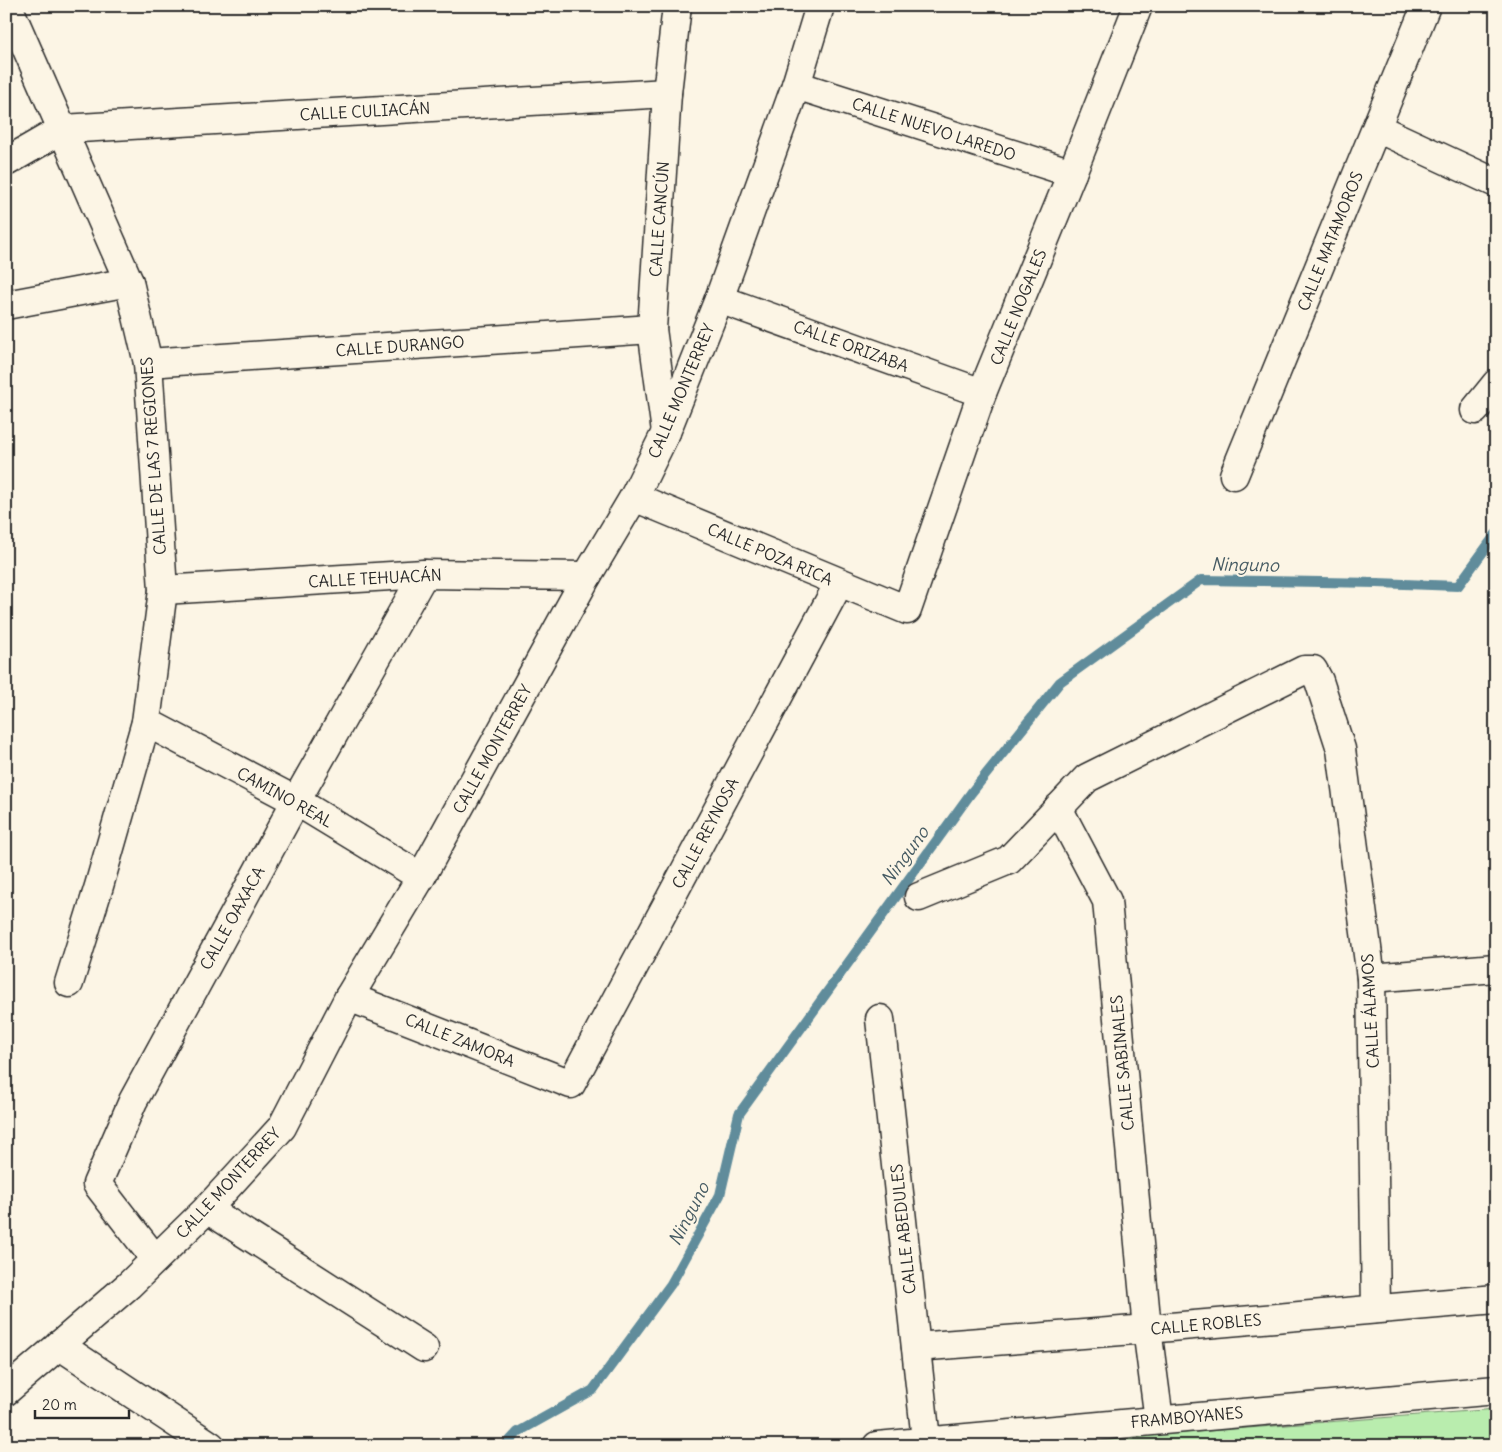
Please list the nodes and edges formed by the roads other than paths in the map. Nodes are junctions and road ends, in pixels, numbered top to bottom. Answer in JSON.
{"nodes":[{"id":1,"x":8,"y":6,"type":"edge"},
{"id":2,"x":677,"y":6,"type":"edge"},
{"id":3,"x":820,"y":6,"type":"edge"},
{"id":4,"x":1138,"y":6,"type":"edge"},
{"id":5,"x":1426,"y":6,"type":"edge"},
{"id":6,"x":796,"y":85,"type":"junction"},
{"id":7,"x":667,"y":93,"type":"junction"},
{"id":8,"x":1377,"y":128,"type":"junction"},
{"id":9,"x":63,"y":129,"type":"junction"},
{"id":10,"x":6,"y":162,"type":"edge"},
{"id":11,"x":1072,"y":172,"type":"junction"},
{"id":12,"x":1496,"y":183,"type":"edge"},
{"id":13,"x":129,"y":282,"type":"junction"},
{"id":14,"x":720,"y":298,"type":"junction"},
{"id":15,"x":6,"y":305,"type":"edge"},
{"id":16,"x":652,"y":329,"type":"junction"},
{"id":17,"x":148,"y":363,"type":"junction"},
{"id":18,"x":1496,"y":384,"type":"edge"},
{"id":19,"x":982,"y":393,"type":"junction"},
{"id":20,"x":1474,"y":410,"type":"dead end"},
{"id":21,"x":666,"y":432,"type":"junction"},
{"id":22,"x":1234,"y":475,"type":"dead end"},
{"id":23,"x":634,"y":497,"type":"junction"},
{"id":24,"x":424,"y":574,"type":"junction"},
{"id":25,"x":587,"y":576,"type":"junction"},
{"id":26,"x":839,"y":583,"type":"junction"},
{"id":27,"x":163,"y":590,"type":"junction"},
{"id":28,"x":907,"y":610,"type":"joint"},
{"id":29,"x":146,"y":722,"type":"junction"},
{"id":30,"x":296,"y":802,"type":"junction"},
{"id":31,"x":1058,"y":808,"type":"junction"},
{"id":32,"x":421,"y":878,"type":"junction"},
{"id":33,"x":919,"y":897,"type":"dead end"},
{"id":34,"x":1496,"y":968,"type":"edge"},
{"id":35,"x":1371,"y":978,"type":"junction"},
{"id":36,"x":69,"y":983,"type":"dead end"},
{"id":37,"x":349,"y":997,"type":"junction"},
{"id":38,"x":880,"y":1018,"type":"dead end"},
{"id":39,"x":571,"y":1084,"type":"joint"},
{"id":40,"x":207,"y":1209,"type":"junction"},
{"id":41,"x":155,"y":1259,"type":"junction"},
{"id":42,"x":1496,"y":1299,"type":"edge"},
{"id":43,"x":1376,"y":1308,"type":"junction"},
{"id":44,"x":1147,"y":1329,"type":"junction"},
{"id":45,"x":59,"y":1346,"type":"junction"},
{"id":46,"x":916,"y":1346,"type":"junction"},
{"id":47,"x":424,"y":1348,"type":"dead end"},
{"id":48,"x":1496,"y":1390,"type":"edge"},
{"id":49,"x":6,"y":1391,"type":"edge"},
{"id":50,"x":1159,"y":1420,"type":"junction"},
{"id":51,"x":926,"y":1440,"type":"junction"},
{"id":52,"x":211,"y":1446,"type":"edge"},
{"id":53,"x":877,"y":1446,"type":"edge"}],
"edges":[{"from":1,"to":9,"type":"street","name":"CALLE DE LAS 7 REGIONES"},
{"from":2,"to":7,"type":"street","name":"CALLE CANCÚN"},
{"from":3,"to":6,"type":"street","name":"CALLE MONTERREY"},
{"from":4,"to":11,"type":"street","name":"CALLE NOGALES"},
{"from":5,"to":8,"type":"street","name":"CALLE MATAMOROS"},
{"from":6,"to":11,"type":"street","name":"CALLE NUEVO LAREDO"},
{"from":6,"to":14,"type":"street","name":"CALLE MONTERREY"},
{"from":7,"to":9,"type":"street","name":"CALLE CULIACÁN"},
{"from":7,"to":16,"type":"street","name":"CALLE CANCÚN"},
{"from":8,"to":12,"type":"street"},
{"from":8,"to":22,"type":"street","name":"CALLE MATAMOROS"},
{"from":9,"to":10,"type":"street"},
{"from":9,"to":13,"type":"street","name":"CALLE DE LAS 7 REGIONES"},
{"from":11,"to":19,"type":"street","name":"CALLE NOGALES"},
{"from":13,"to":15,"type":"street"},
{"from":13,"to":17,"type":"street","name":"CALLE DE LAS 7 REGIONES"},
{"from":14,"to":19,"type":"street","name":"CALLE ORIZABA"},
{"from":14,"to":21,"type":"street","name":"CALLE MONTERREY"},
{"from":16,"to":17,"type":"street","name":"CALLE DURANGO"},
{"from":16,"to":21,"type":"street","name":"CALLE CANCÚN"},
{"from":17,"to":27,"type":"street","name":"CALLE DE LAS 7 REGIONES"},
{"from":18,"to":20,"type":"street"},
{"from":19,"to":28,"type":"street","name":"CALLE NOGALES"},
{"from":21,"to":23,"type":"street","name":"CALLE MONTERREY"},
{"from":23,"to":25,"type":"street","name":"CALLE MONTERREY"},
{"from":23,"to":26,"type":"street","name":"CALLE POZA RICA"},
{"from":24,"to":25,"type":"street","name":"CALLE TEHUACÁN"},
{"from":24,"to":27,"type":"street","name":"CALLE TEHUACÁN"},
{"from":24,"to":30,"type":"street","name":"CALLE OAXACA"},
{"from":25,"to":32,"type":"street","name":"CALLE MONTERREY"},
{"from":26,"to":28,"type":"street","name":"CALLE POZA RICA"},
{"from":26,"to":39,"type":"street","name":"CALLE REYNOSA"},
{"from":27,"to":29,"type":"street","name":"CALLE DE LAS 7 REGIONES"},
{"from":29,"to":30,"type":"street","name":"CAMINO REAL"},
{"from":29,"to":36,"type":"street","name":"CALLE DE LAS 7 REGIONES"},
{"from":30,"to":32,"type":"street","name":"CAMINO REAL"},
{"from":30,"to":41,"type":"street","name":"CALLE OAXACA"},
{"from":31,"to":33,"type":"street"},
{"from":31,"to":35,"type":"street","name":"CALLE ÁLAMOS"},
{"from":31,"to":44,"type":"street","name":"CALLE SABINALES"},
{"from":32,"to":37,"type":"street","name":"CALLE MONTERREY"},
{"from":34,"to":35,"type":"street"},
{"from":35,"to":43,"type":"street","name":"CALLE ÁLAMOS"},
{"from":37,"to":39,"type":"street","name":"CALLE ZAMORA"},
{"from":37,"to":40,"type":"street","name":"CALLE MONTERREY"},
{"from":38,"to":46,"type":"street","name":"CALLE ABEDULES"},
{"from":40,"to":41,"type":"street","name":"CALLE MONTERREY"},
{"from":40,"to":47,"type":"street"},
{"from":41,"to":45,"type":"street","name":"CALLE MONTERREY"},
{"from":42,"to":43,"type":"street","name":"CALLE ROBLES"},
{"from":43,"to":44,"type":"street","name":"CALLE ROBLES"},
{"from":44,"to":46,"type":"street","name":"CALLE ROBLES"},
{"from":44,"to":50,"type":"street","name":"CALLE SABINALES"},
{"from":45,"to":49,"type":"street","name":"CALLE MONTERREY"},
{"from":45,"to":52,"type":"street"},
{"from":46,"to":51,"type":"street","name":"CALLE ABEDULES"},
{"from":48,"to":50,"type":"street","name":"FRAMBOYANES"},
{"from":50,"to":51,"type":"street","name":"FRAMBOYANES"},
{"from":51,"to":53,"type":"street","name":"FRAMBOYANES"}]}
